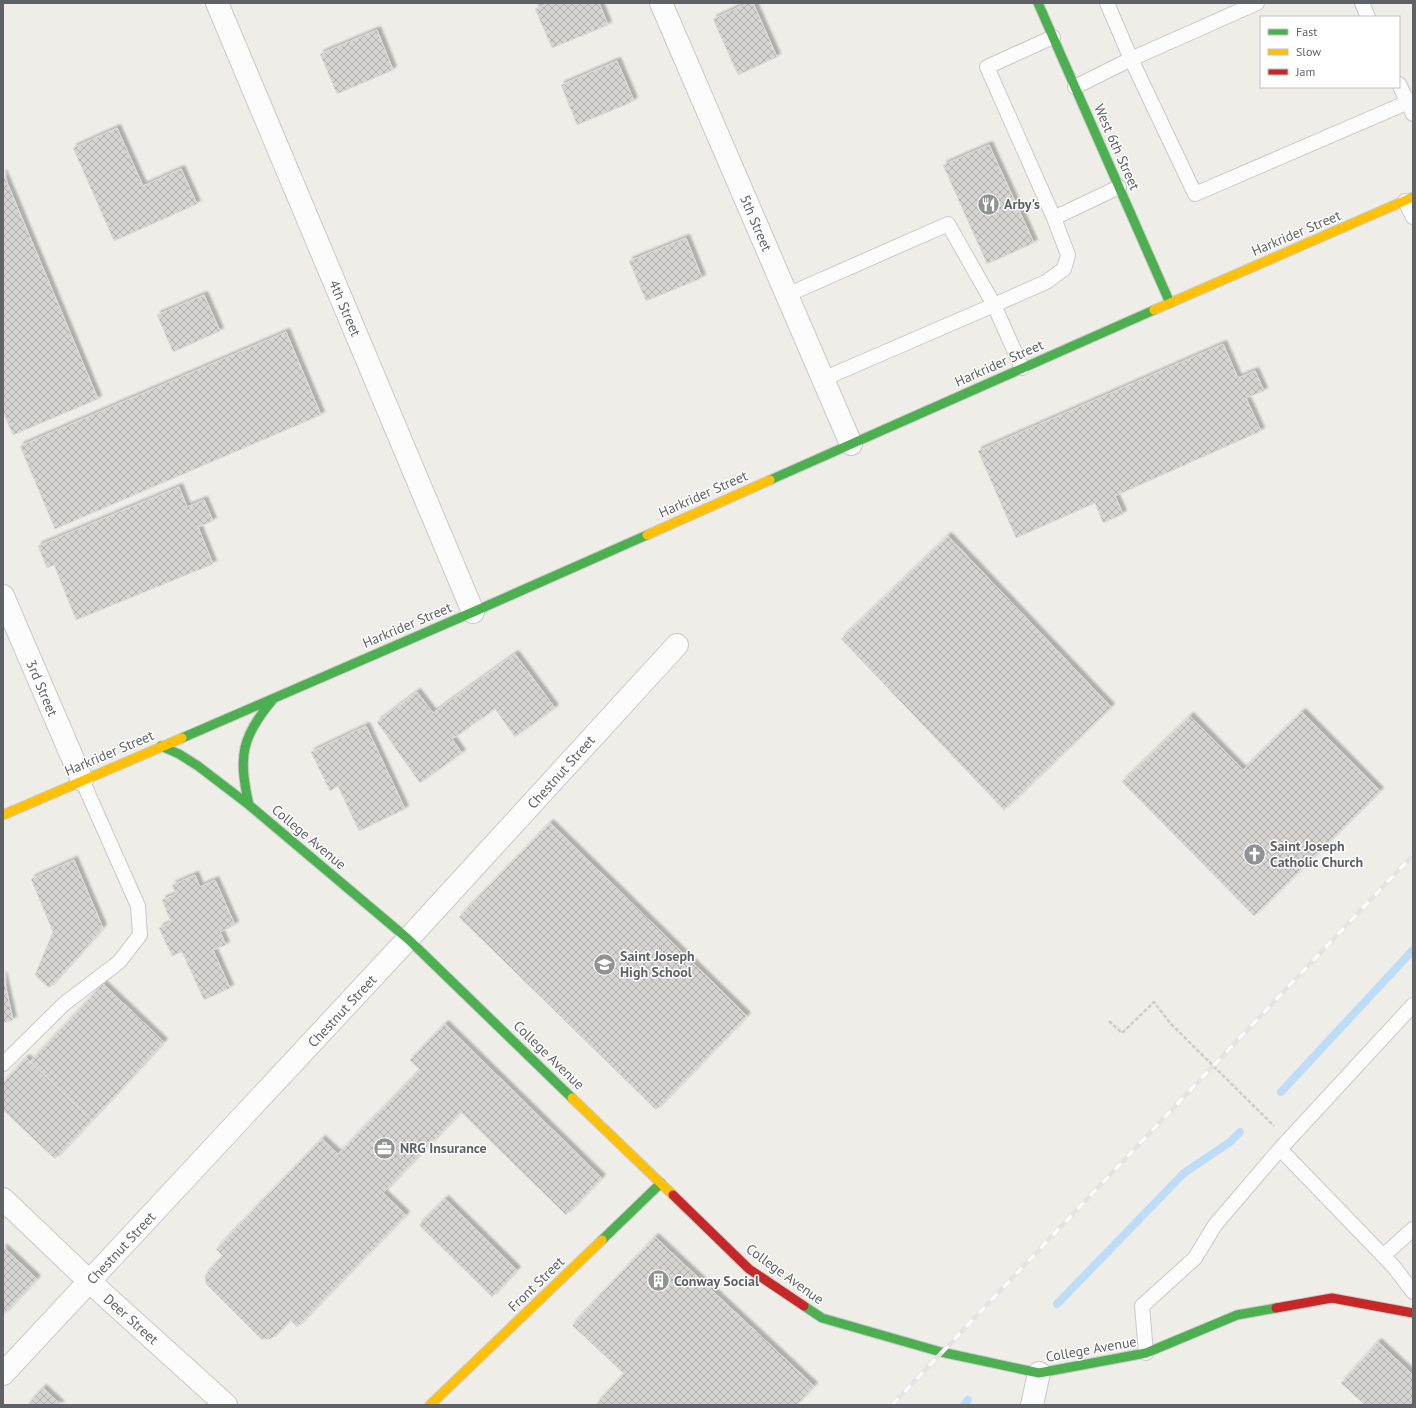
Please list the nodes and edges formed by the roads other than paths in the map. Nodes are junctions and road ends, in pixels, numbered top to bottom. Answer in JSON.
{"nodes":[{"id":1,"x":217,"y":3,"type":"edge"},
{"id":2,"x":661,"y":3,"type":"edge"},
{"id":3,"x":1038,"y":3,"type":"edge"},
{"id":4,"x":1108,"y":3,"type":"edge"},
{"id":5,"x":1257,"y":3,"type":"edge"},
{"id":6,"x":1362,"y":3,"type":"edge"},
{"id":7,"x":1368,"y":16,"type":"edge"},
{"id":8,"x":1052,"y":36,"type":"junction"},
{"id":9,"x":1132,"y":60,"type":"junction"},
{"id":10,"x":1400,"y":86,"type":"edge"},
{"id":11,"x":1075,"y":87,"type":"junction"},
{"id":12,"x":1411,"y":105,"type":"edge"},
{"id":13,"x":1119,"y":187,"type":"junction"},
{"id":14,"x":1409,"y":199,"type":"edge"},
{"id":15,"x":1413,"y":217,"type":"edge"},
{"id":16,"x":1054,"y":218,"type":"junction"},
{"id":17,"x":787,"y":295,"type":"junction"},
{"id":18,"x":1170,"y":303,"type":"junction"},
{"id":19,"x":994,"y":305,"type":"junction"},
{"id":20,"x":1022,"y":368,"type":"junction"},
{"id":21,"x":823,"y":379,"type":"junction"},
{"id":22,"x":851,"y":444,"type":"junction"},
{"id":23,"x":3,"y":596,"type":"edge"},
{"id":24,"x":473,"y":612,"type":"junction"},
{"id":25,"x":677,"y":645,"type":"dead end"},
{"id":26,"x":274,"y":698,"type":"junction"},
{"id":27,"x":160,"y":746,"type":"junction"},
{"id":28,"x":82,"y":780,"type":"junction"},
{"id":29,"x":249,"y":805,"type":"junction"},
{"id":30,"x":3,"y":815,"type":"edge"},
{"id":31,"x":408,"y":939,"type":"junction"},
{"id":32,"x":1413,"y":1005,"type":"edge"},
{"id":33,"x":3,"y":1064,"type":"edge"},
{"id":34,"x":1284,"y":1144,"type":"junction"},
{"id":35,"x":661,"y":1183,"type":"junction"},
{"id":36,"x":3,"y":1199,"type":"edge"},
{"id":37,"x":1413,"y":1229,"type":"edge"},
{"id":38,"x":1383,"y":1256,"type":"junction"},
{"id":39,"x":90,"y":1282,"type":"junction"},
{"id":40,"x":1413,"y":1292,"type":"edge"},
{"id":41,"x":1413,"y":1312,"type":"edge"},
{"id":42,"x":1146,"y":1353,"type":"junction"},
{"id":43,"x":1039,"y":1373,"type":"junction"},
{"id":44,"x":3,"y":1374,"type":"edge"},
{"id":45,"x":226,"y":1405,"type":"edge"},
{"id":46,"x":430,"y":1405,"type":"edge"},
{"id":47,"x":1032,"y":1405,"type":"edge"}],
"edges":[{"from":1,"to":24,"type":"street","name":"4th Street"},
{"from":2,"to":17,"type":"street","name":"5th Street"},
{"from":3,"to":8,"type":"street","name":"West 6th Street"},
{"from":4,"to":9,"type":"lane"},
{"from":5,"to":9,"type":"lane"},
{"from":6,"to":7,"type":"lane"},
{"from":8,"to":11,"type":"street","name":"West 6th Street"},
{"from":8,"to":16,"type":"lane"},
{"from":9,"to":11,"type":"lane"},
{"from":9,"to":12,"type":"lane"},
{"from":10,"to":12,"type":"lane"},
{"from":11,"to":13,"type":"street","name":"West 6th Street"},
{"from":13,"to":16,"type":"lane"},
{"from":13,"to":18,"type":"street","name":"West 6th Street"},
{"from":14,"to":15,"type":"lane"},
{"from":14,"to":18,"type":"street","name":"Harkrider Street"},
{"from":16,"to":19,"type":"lane"},
{"from":17,"to":19,"type":"lane"},
{"from":17,"to":21,"type":"street","name":"5th Street"},
{"from":18,"to":20,"type":"street","name":"Harkrider Street"},
{"from":19,"to":20,"type":"lane"},
{"from":19,"to":21,"type":"lane"},
{"from":20,"to":22,"type":"street","name":"Harkrider Street"},
{"from":21,"to":22,"type":"street","name":"5th Street"},
{"from":22,"to":24,"type":"street","name":"Harkrider Street"},
{"from":23,"to":28,"type":"street","name":"3rd Street"},
{"from":24,"to":26,"type":"street","name":"Harkrider Street"},
{"from":25,"to":31,"type":"street","name":"Chestnut Street"},
{"from":26,"to":27,"type":"street","name":"Harkrider Street"},
{"from":26,"to":29,"type":"street"},
{"from":27,"to":28,"type":"street","name":"Harkrider Street"},
{"from":27,"to":29,"type":"street","name":"College Avenue"},
{"from":28,"to":30,"type":"street","name":"Harkrider Street"},
{"from":28,"to":33,"type":"lane"},
{"from":29,"to":31,"type":"street","name":"College Avenue"},
{"from":31,"to":35,"type":"street","name":"College Avenue"},
{"from":31,"to":39,"type":"street","name":"Chestnut Street"},
{"from":32,"to":34,"type":"lane"},
{"from":34,"to":38,"type":"lane"},
{"from":34,"to":42,"type":"lane"},
{"from":35,"to":43,"type":"street","name":"College Avenue"},
{"from":35,"to":46,"type":"street","name":"Front Street"},
{"from":36,"to":39,"type":"street","name":"Deer Street"},
{"from":37,"to":38,"type":"lane"},
{"from":38,"to":40,"type":"lane"},
{"from":39,"to":44,"type":"street","name":"Chestnut Street"},
{"from":39,"to":45,"type":"street","name":"Deer Street"},
{"from":41,"to":42,"type":"street","name":"College Avenue"},
{"from":42,"to":43,"type":"street","name":"College Avenue"},
{"from":43,"to":47,"type":"street"}]}
